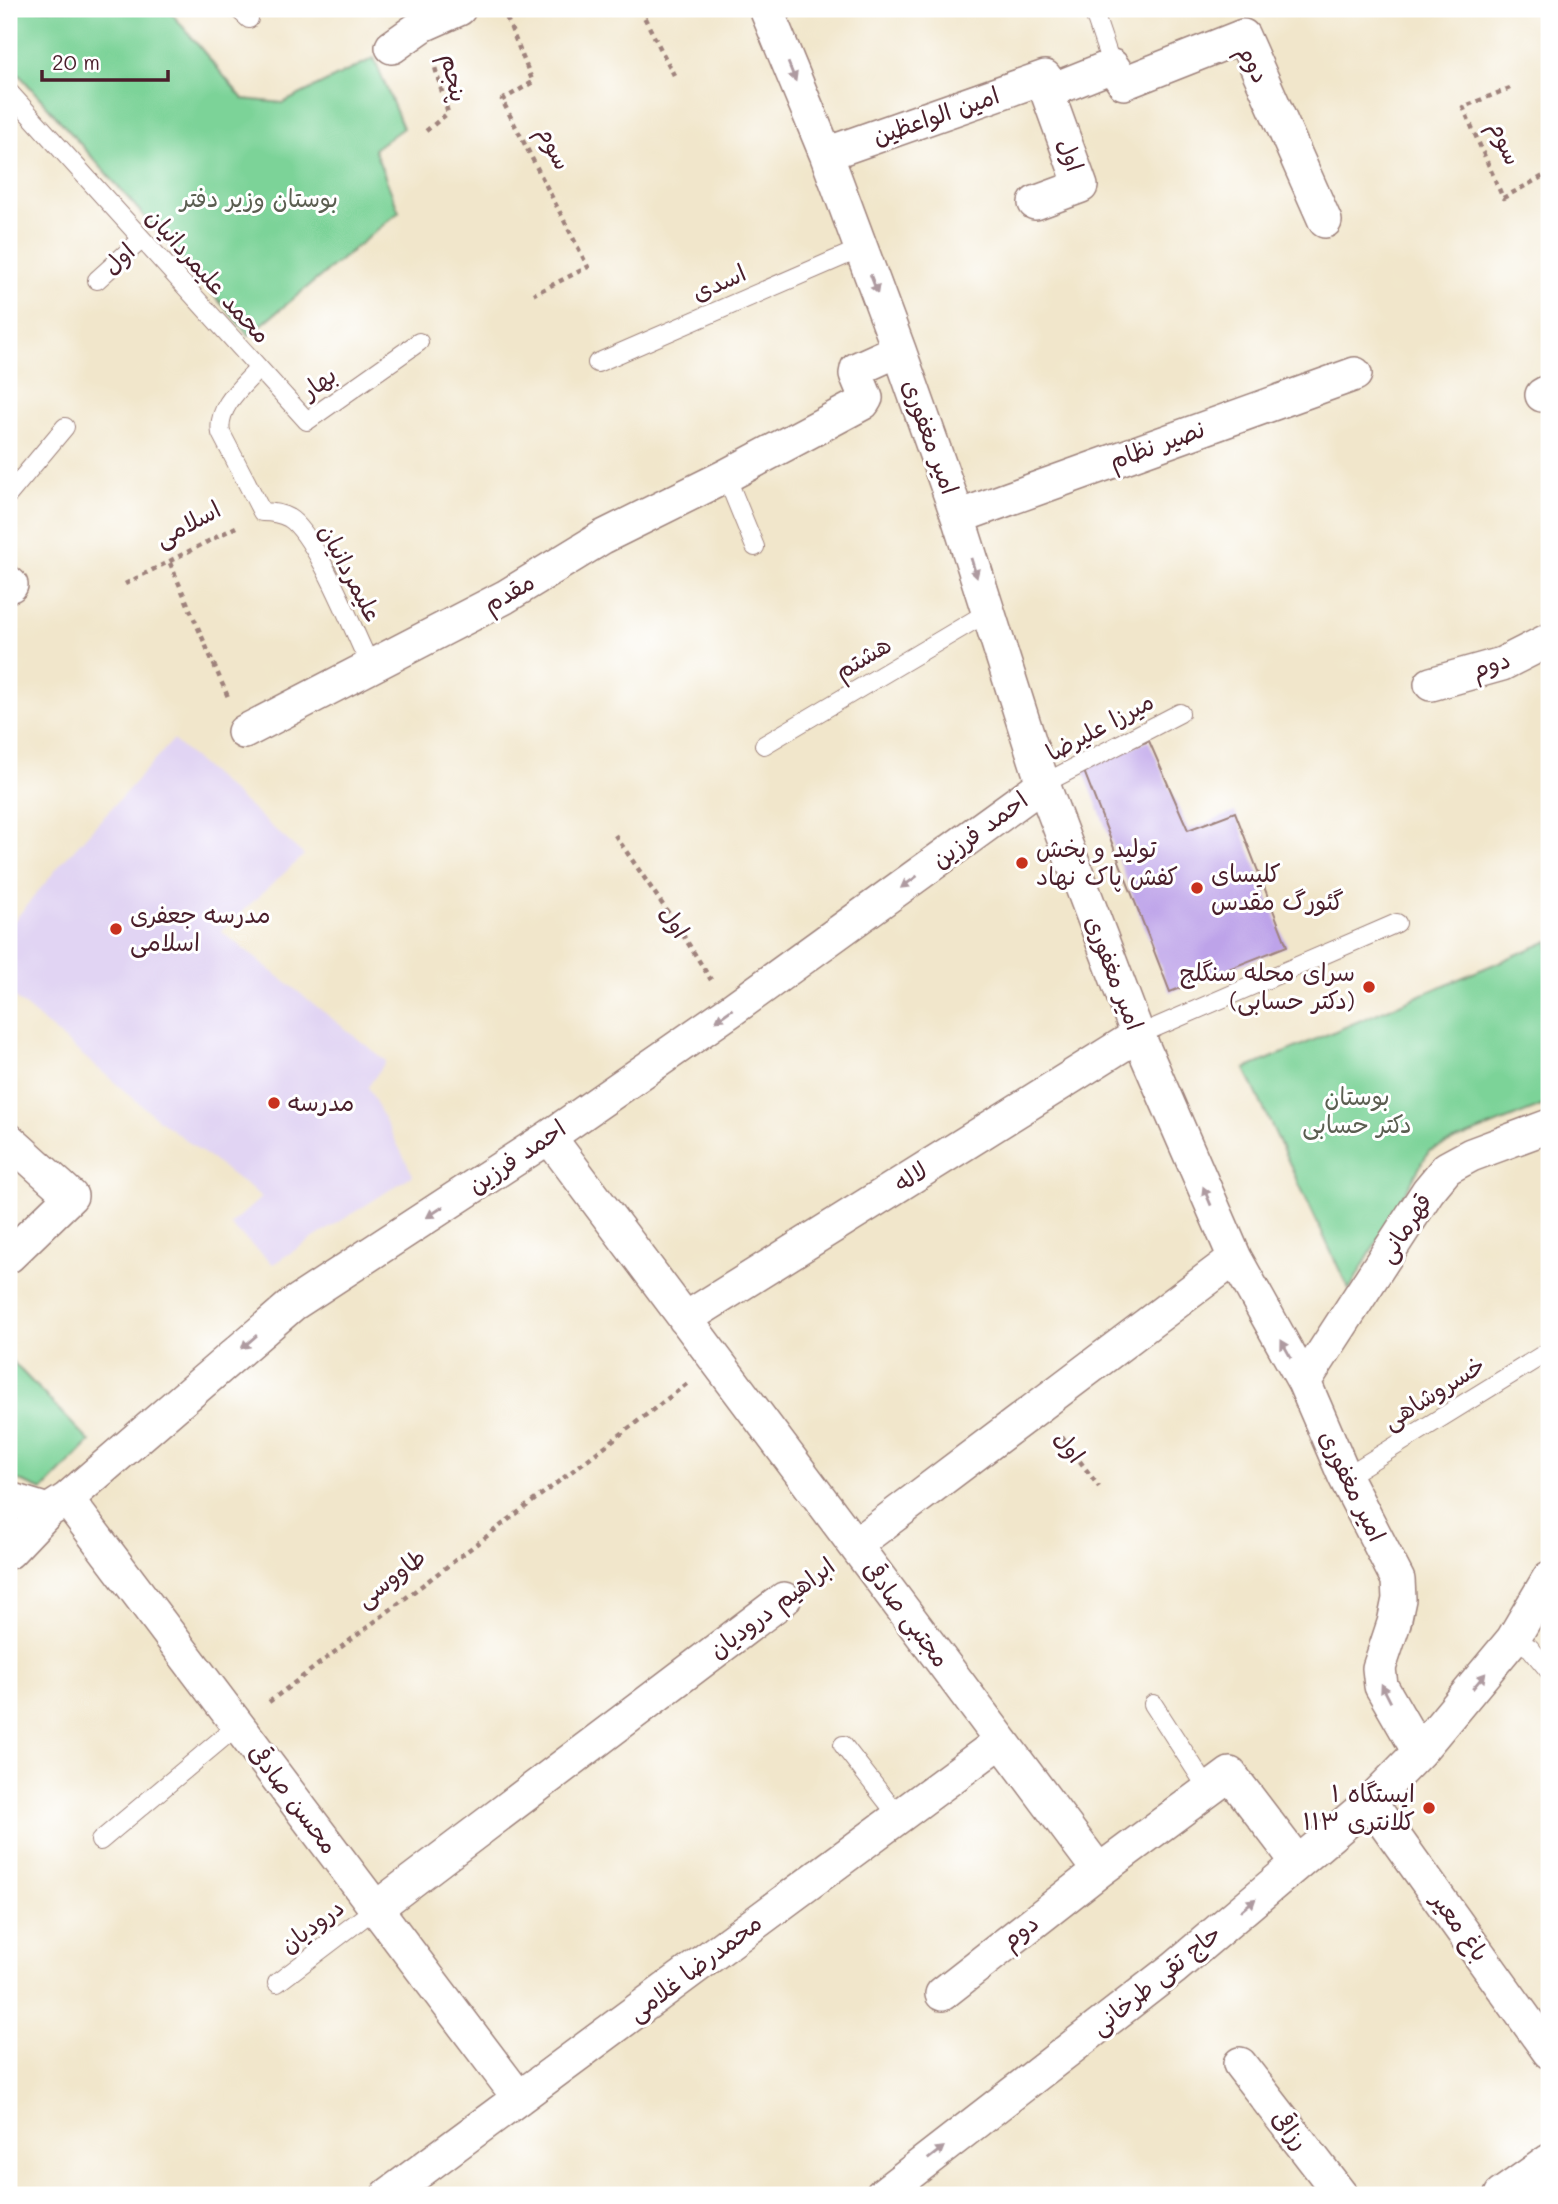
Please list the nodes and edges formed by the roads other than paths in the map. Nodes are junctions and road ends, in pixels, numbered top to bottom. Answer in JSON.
{"nodes":[{"id":1,"x":459,"y":9,"type":"edge"},
{"id":2,"x":766,"y":9,"type":"edge"},
{"id":3,"x":1097,"y":9,"type":"edge"},
{"id":4,"x":391,"y":47,"type":"dead end"},
{"id":5,"x":1112,"y":66,"type":"junction"},
{"id":6,"x":1046,"y":85,"type":"junction"},
{"id":7,"x":9,"y":92,"type":"edge"},
{"id":8,"x":826,"y":154,"type":"junction"},
{"id":9,"x":1035,"y":203,"type":"dead end"},
{"id":10,"x":1325,"y":221,"type":"dead end"},
{"id":11,"x":142,"y":239,"type":"junction"},
{"id":12,"x":860,"y":248,"type":"junction"},
{"id":13,"x":97,"y":280,"type":"dead end"},
{"id":14,"x":419,"y":342,"type":"dead end"},
{"id":15,"x":899,"y":350,"type":"junction"},
{"id":16,"x":597,"y":363,"type":"dead end"},
{"id":17,"x":258,"y":368,"type":"junction"},
{"id":18,"x":1355,"y":374,"type":"dead end"},
{"id":19,"x":65,"y":426,"type":"dead end"},
{"id":20,"x":726,"y":476,"type":"junction"},
{"id":21,"x":9,"y":494,"type":"edge"},
{"id":22,"x":269,"y":512,"type":"joint"},
{"id":23,"x":958,"y":517,"type":"junction"},
{"id":24,"x":755,"y":547,"type":"dead end"},
{"id":25,"x":988,"y":612,"type":"junction"},
{"id":26,"x":1549,"y":640,"type":"edge"},
{"id":27,"x":370,"y":667,"type":"junction"},
{"id":28,"x":1431,"y":684,"type":"dead end"},
{"id":29,"x":1180,"y":713,"type":"dead end"},
{"id":30,"x":244,"y":732,"type":"road end"},
{"id":31,"x":764,"y":745,"type":"dead end"},
{"id":32,"x":1043,"y":784,"type":"junction"},
{"id":33,"x":1397,"y":923,"type":"dead end"},
{"id":34,"x":1138,"y":1035,"type":"junction"},
{"id":35,"x":1549,"y":1126,"type":"edge"},
{"id":36,"x":548,"y":1137,"type":"junction"},
{"id":37,"x":9,"y":1140,"type":"edge"},
{"id":38,"x":9,"y":1256,"type":"edge"},
{"id":39,"x":1235,"y":1258,"type":"junction"},
{"id":40,"x":685,"y":1319,"type":"junction"},
{"id":41,"x":1549,"y":1351,"type":"edge"},
{"id":42,"x":1304,"y":1382,"type":"junction"},
{"id":43,"x":1345,"y":1476,"type":"junction"},
{"id":44,"x":9,"y":1499,"type":"edge"},
{"id":45,"x":58,"y":1505,"type":"junction"},
{"id":46,"x":855,"y":1545,"type":"junction"},
{"id":47,"x":9,"y":1552,"type":"edge"},
{"id":48,"x":1549,"y":1578,"type":"edge"},
{"id":49,"x":784,"y":1599,"type":"dead end"},
{"id":50,"x":1513,"y":1639,"type":"junction"},
{"id":51,"x":1549,"y":1671,"type":"edge"},
{"id":52,"x":1153,"y":1704,"type":"dead end"},
{"id":53,"x":237,"y":1726,"type":"junction"},
{"id":54,"x":1001,"y":1741,"type":"junction"},
{"id":55,"x":844,"y":1745,"type":"dead end"},
{"id":56,"x":1419,"y":1752,"type":"junction"},
{"id":57,"x":1209,"y":1789,"type":"junction"},
{"id":58,"x":1370,"y":1802,"type":"junction"},
{"id":59,"x":899,"y":1817,"type":"junction"},
{"id":60,"x":100,"y":1840,"type":"dead end"},
{"id":61,"x":1298,"y":1863,"type":"junction"},
{"id":62,"x":1099,"y":1871,"type":"junction"},
{"id":63,"x":376,"y":1908,"type":"junction"},
{"id":64,"x":277,"y":1983,"type":"dead end"},
{"id":65,"x":942,"y":1994,"type":"dead end"},
{"id":66,"x":1549,"y":2052,"type":"edge"},
{"id":67,"x":1240,"y":2064,"type":"dead end"},
{"id":68,"x":519,"y":2098,"type":"junction"},
{"id":69,"x":1549,"y":2161,"type":"edge"},
{"id":70,"x":388,"y":2195,"type":"edge"},
{"id":71,"x":882,"y":2195,"type":"edge"},
{"id":72,"x":1341,"y":2195,"type":"edge"},
{"id":73,"x":1501,"y":2195,"type":"edge"}],
"edges":[{"from":1,"to":4,"type":"street"},
{"from":2,"to":8,"type":"street","name":"امیر مغفوری","one_way":true},
{"from":3,"to":5,"type":"lane"},
{"from":5,"to":6,"type":"street","name":"امین الواعظین"},
{"from":5,"to":10,"type":"street","name":"دوم"},
{"from":6,"to":8,"type":"street","name":"امین الواعظین"},
{"from":6,"to":9,"type":"street","name":"اول"},
{"from":7,"to":11,"type":"lane","name":"محمد علیمردانیان"},
{"from":8,"to":12,"type":"street","name":"امیر مغفوری"},
{"from":11,"to":13,"type":"lane","name":"اول"},
{"from":11,"to":17,"type":"lane","name":"محمد علیمردانیان"},
{"from":12,"to":15,"type":"street","name":"امیر مغفوری","one_way":true},
{"from":12,"to":16,"type":"lane","name":"اسدی"},
{"from":14,"to":17,"type":"lane","name":"بهار"},
{"from":15,"to":20,"type":"street","name":"مقدم"},
{"from":15,"to":23,"type":"street","name":"امیر مغفوری"},
{"from":17,"to":22,"type":"lane","name":"محمد علیمردانیان"},
{"from":18,"to":23,"type":"street","name":"نصیر نظام"},
{"from":19,"to":21,"type":"lane"},
{"from":20,"to":24,"type":"lane"},
{"from":20,"to":27,"type":"street","name":"مقدم"},
{"from":22,"to":27,"type":"lane","name":"علیمردانیان"},
{"from":23,"to":25,"type":"street","name":"امیر مغفوری","one_way":true},
{"from":25,"to":31,"type":"lane","name":"هشتم"},
{"from":25,"to":32,"type":"street","name":"امیر مغفوری"},
{"from":26,"to":28,"type":"street","name":"دوم"},
{"from":27,"to":30,"type":"street","name":"مقدم"},
{"from":29,"to":32,"type":"lane","name":"میرزا علیرضا"},
{"from":32,"to":34,"type":"street","name":"امیر مغفوری"},
{"from":32,"to":36,"type":"street","name":"احمد فرزین","one_way":true},
{"from":33,"to":34,"type":"lane"},
{"from":39,"to":34,"type":"street","name":"امیر مغفوری","one_way":true},
{"from":34,"to":40,"type":"street","name":"لاله"},
{"from":35,"to":42,"type":"street","name":"قهرمانی"},
{"from":36,"to":40,"type":"street","name":"مجتبی صادقی"},
{"from":36,"to":45,"type":"street","name":"احمد فرزین","one_way":true},
{"from":37,"to":38,"type":"street"},
{"from":42,"to":39,"type":"street","name":"امیر مغفوری","one_way":true},
{"from":39,"to":46,"type":"street","name":"ابراهیم درودیان"},
{"from":40,"to":46,"type":"street","name":"مجتبی صادقی"},
{"from":41,"to":43,"type":"lane","name":"خسروشاهی"},
{"from":42,"to":43,"type":"street","name":"امیر مغفوری"},
{"from":56,"to":43,"type":"street","name":"امیر مغفوری","one_way":true},
{"from":44,"to":45,"type":"street"},
{"from":45,"to":47,"type":"street","name":"احمد فرزین"},
{"from":45,"to":53,"type":"street","name":"محسن صادقی"},
{"from":46,"to":54,"type":"street","name":"مجتبی صادقی"},
{"from":48,"to":50,"type":"street","name":"حاج تقی طرخانی"},
{"from":49,"to":63,"type":"street","name":"ابراهیم درودیان"},
{"from":50,"to":51,"type":"lane"},
{"from":56,"to":50,"type":"street","name":"حاج تقی طرخانی","one_way":true},
{"from":52,"to":57,"type":"lane"},
{"from":53,"to":60,"type":"lane"},
{"from":53,"to":63,"type":"street","name":"محسن صادقی"},
{"from":54,"to":59,"type":"street","name":"محمدرضا غلامی"},
{"from":54,"to":62,"type":"street","name":"مجتبی صادقی"},
{"from":55,"to":59,"type":"lane"},
{"from":56,"to":58,"type":"street","name":"حاج تقی طرخانی"},
{"from":57,"to":61,"type":"street"},
{"from":57,"to":62,"type":"street"},
{"from":58,"to":61,"type":"street","name":"حاج تقی طرخانی"},
{"from":58,"to":66,"type":"street","name":"باغ معیر"},
{"from":59,"to":68,"type":"street","name":"محمدرضا غلامی"},
{"from":71,"to":61,"type":"street","name":"حاج تقی طرخانی","one_way":true},
{"from":62,"to":65,"type":"street","name":"دوم"},
{"from":63,"to":64,"type":"lane","name":"درودیان"},
{"from":63,"to":68,"type":"street","name":"محسن صادقی"},
{"from":67,"to":72,"type":"street","name":"رزاقی"},
{"from":68,"to":70,"type":"street","name":"محمدرضا غلامی"},
{"from":69,"to":73,"type":"street"}]}
